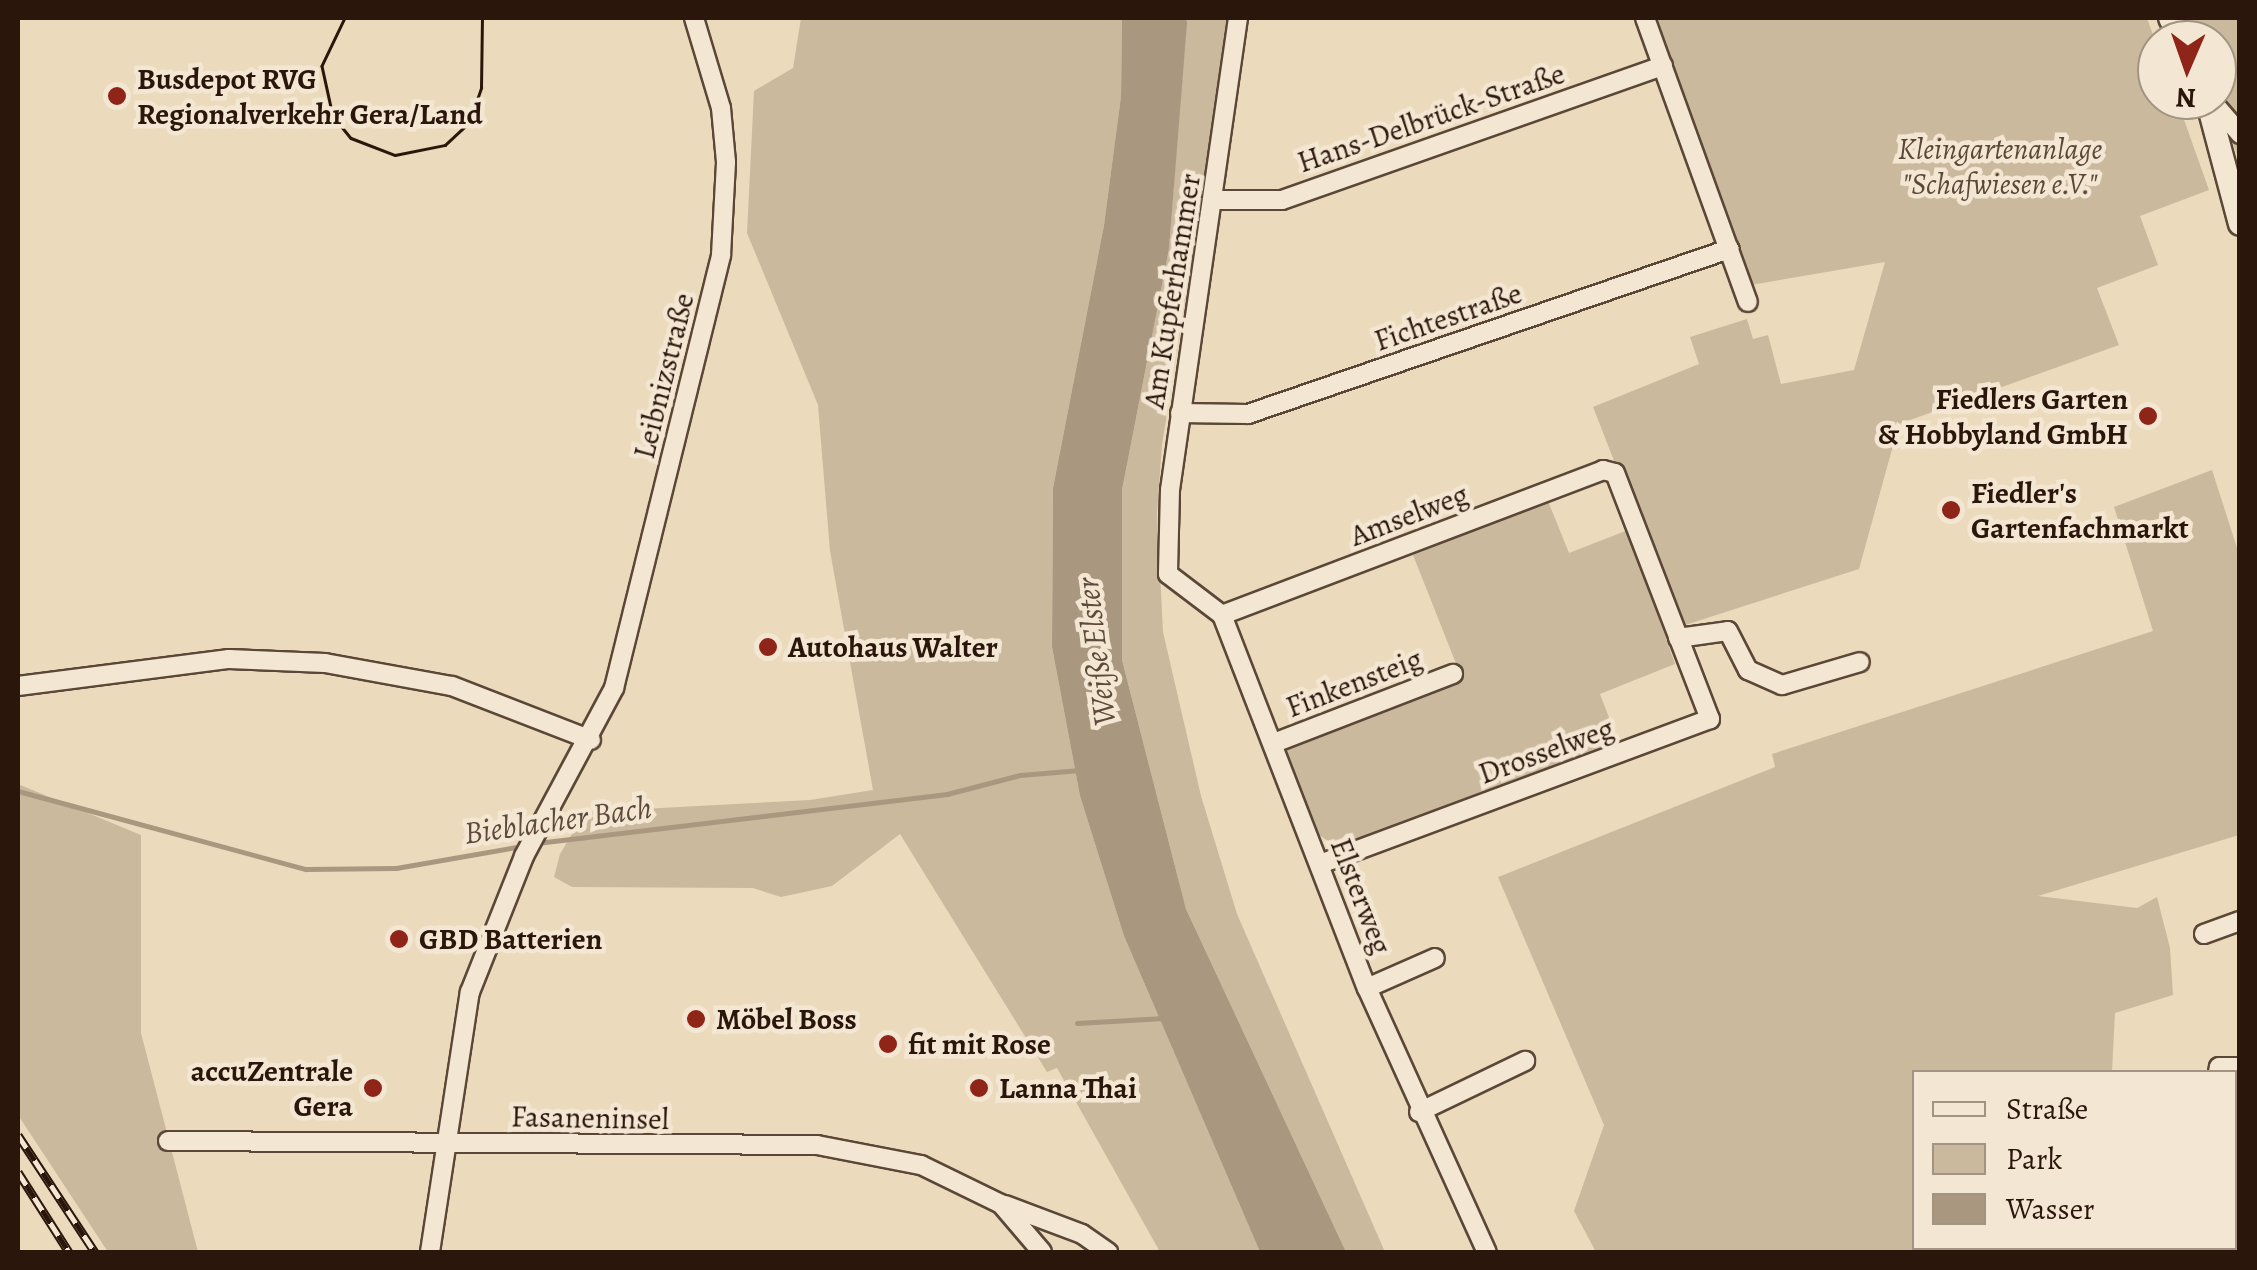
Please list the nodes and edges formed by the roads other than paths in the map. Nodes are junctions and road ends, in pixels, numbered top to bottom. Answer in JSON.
{"nodes":[{"id":1,"x":694,"y":18,"type":"edge"},
{"id":2,"x":1238,"y":18,"type":"edge"},
{"id":3,"x":1645,"y":18,"type":"edge"},
{"id":4,"x":1663,"y":66,"type":"junction"},
{"id":5,"x":2214,"y":120,"type":"edge"},
{"id":6,"x":1214,"y":200,"type":"junction"},
{"id":7,"x":2240,"y":224,"type":"edge"},
{"id":8,"x":1729,"y":248,"type":"junction"},
{"id":9,"x":1748,"y":302,"type":"dead end"},
{"id":10,"x":1180,"y":413,"type":"junction"},
{"id":11,"x":1615,"y":473,"type":"joint"},
{"id":12,"x":1222,"y":615,"type":"junction"},
{"id":13,"x":1678,"y":638,"type":"junction"},
{"id":14,"x":1860,"y":662,"type":"dead end"},
{"id":15,"x":1453,"y":674,"type":"dead end"},
{"id":16,"x":18,"y":686,"type":"edge"},
{"id":17,"x":590,"y":740,"type":"junction"},
{"id":18,"x":1274,"y":744,"type":"junction"},
{"id":19,"x":1320,"y":864,"type":"junction"},
{"id":20,"x":2240,"y":921,"type":"edge"},
{"id":21,"x":2204,"y":934,"type":"dead end"},
{"id":22,"x":1436,"y":958,"type":"dead end"},
{"id":23,"x":1367,"y":988,"type":"junction"},
{"id":24,"x":1525,"y":1061,"type":"dead end"},
{"id":25,"x":2215,"y":1066,"type":"edge"},
{"id":26,"x":2240,"y":1068,"type":"edge"},
{"id":27,"x":1419,"y":1112,"type":"junction"},
{"id":28,"x":168,"y":1142,"type":"dead end"},
{"id":29,"x":446,"y":1142,"type":"junction"},
{"id":30,"x":1000,"y":1204,"type":"junction"},
{"id":31,"x":430,"y":1252,"type":"edge"},
{"id":32,"x":1042,"y":1252,"type":"edge"},
{"id":33,"x":1108,"y":1252,"type":"edge"},
{"id":34,"x":1488,"y":1252,"type":"edge"}],
"edges":[{"from":1,"to":17,"type":"street","name":"Leibnizstraße"},
{"from":2,"to":6,"type":"street","name":"Am Kupferhammer"},
{"from":3,"to":4,"type":"street"},
{"from":4,"to":6,"type":"street","name":"Hans-Delbrück-Straße"},
{"from":4,"to":8,"type":"street"},
{"from":5,"to":7,"type":"main road"},
{"from":6,"to":10,"type":"street","name":"Am Kupferhammer"},
{"from":8,"to":9,"type":"street"},
{"from":8,"to":10,"type":"street","name":"Fichtestraße"},
{"from":10,"to":12,"type":"street","name":"Am Kupferhammer"},
{"from":11,"to":12,"type":"street","name":"Amselweg"},
{"from":11,"to":13,"type":"street","name":"Drosselweg"},
{"from":12,"to":18,"type":"street","name":"Elsterweg"},
{"from":13,"to":14,"type":"street"},
{"from":13,"to":19,"type":"street","name":"Drosselweg"},
{"from":15,"to":18,"type":"street","name":"Finkensteig"},
{"from":16,"to":17,"type":"street"},
{"from":17,"to":29,"type":"street","name":"Leibnizstraße"},
{"from":18,"to":19,"type":"street","name":"Elsterweg"},
{"from":19,"to":23,"type":"street","name":"Elsterweg"},
{"from":20,"to":21,"type":"street"},
{"from":22,"to":23,"type":"street"},
{"from":23,"to":27,"type":"street","name":"Elsterweg"},
{"from":24,"to":27,"type":"street"},
{"from":25,"to":26,"type":"street"},
{"from":27,"to":34,"type":"street","name":"Elsterweg"},
{"from":28,"to":29,"type":"street","name":"Fasaneninsel"},
{"from":29,"to":30,"type":"street","name":"Fasaneninsel"},
{"from":29,"to":31,"type":"street","name":"Leibnizstraße"},
{"from":30,"to":32,"type":"street","name":"Fasaneninsel"},
{"from":30,"to":33,"type":"street","name":"Fasaneninsel"}]}
